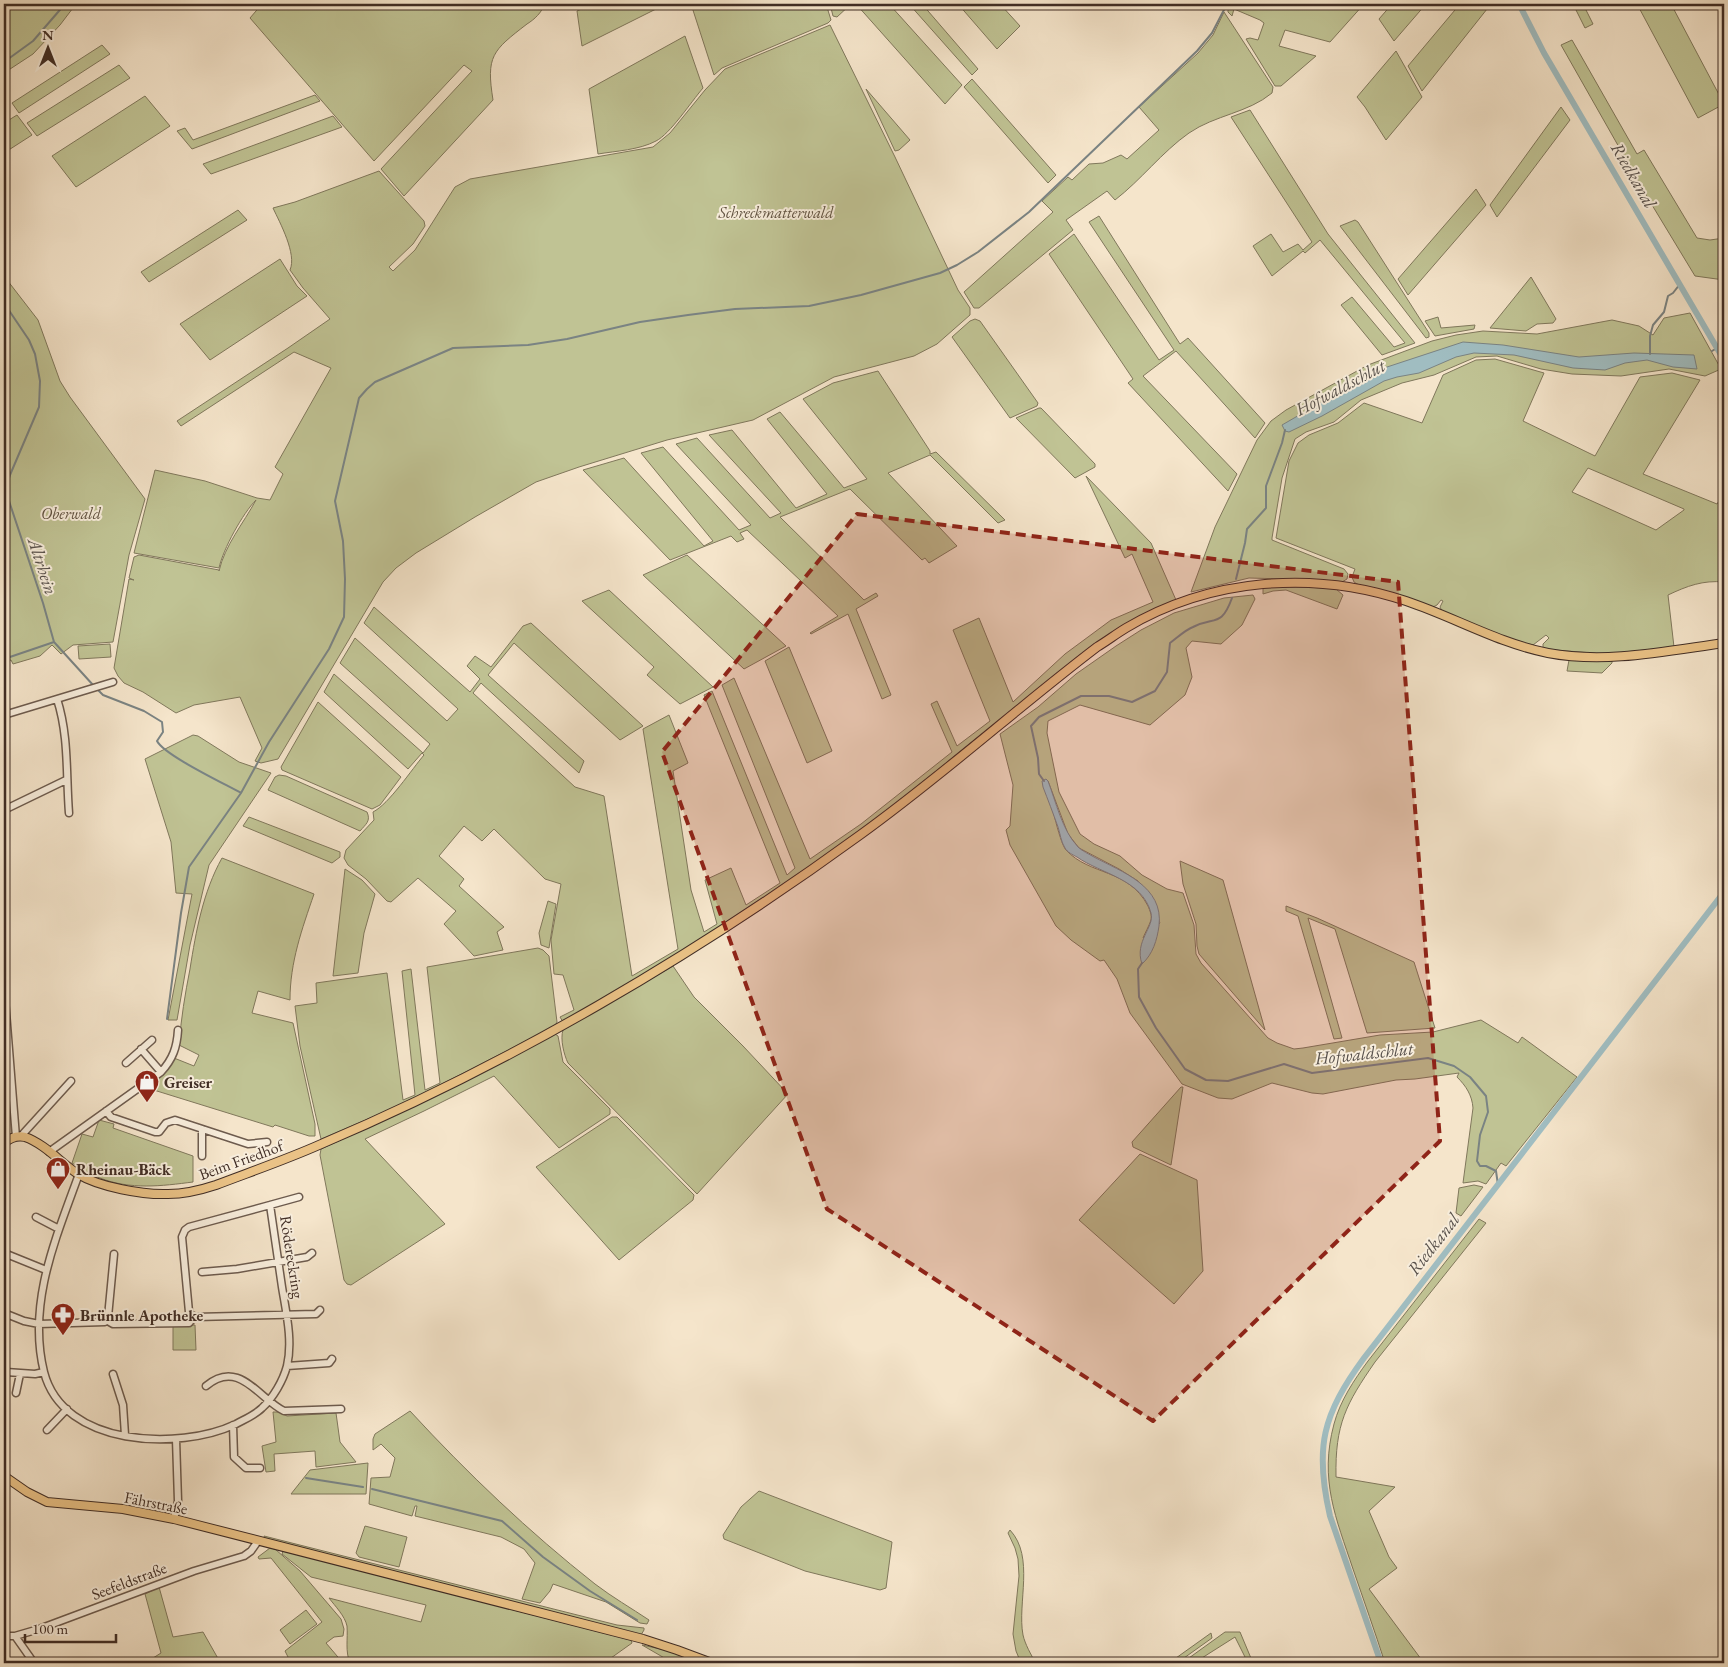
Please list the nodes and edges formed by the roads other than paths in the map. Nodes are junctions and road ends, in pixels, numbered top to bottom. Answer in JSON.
{"nodes":[{"id":1,"x":1724,"y":643,"type":"edge"},
{"id":2,"x":113,"y":682,"type":"dead end"},
{"id":3,"x":57,"y":699,"type":"junction"},
{"id":4,"x":4,"y":715,"type":"edge"},
{"id":5,"x":66,"y":780,"type":"junction"},
{"id":6,"x":4,"y":810,"type":"edge"},
{"id":7,"x":69,"y":813,"type":"dead end"},
{"id":8,"x":4,"y":987,"type":"edge"},
{"id":9,"x":178,"y":1030,"type":"dead end"},
{"id":10,"x":152,"y":1040,"type":"dead end"},
{"id":11,"x":142,"y":1050,"type":"junction"},
{"id":12,"x":126,"y":1063,"type":"dead end"},
{"id":13,"x":161,"y":1072,"type":"junction"},
{"id":14,"x":72,"y":1081,"type":"dead end"},
{"id":15,"x":106,"y":1112,"type":"junction"},
{"id":16,"x":202,"y":1129,"type":"junction"},
{"id":17,"x":18,"y":1136,"type":"junction"},
{"id":18,"x":267,"y":1142,"type":"dead end"},
{"id":19,"x":4,"y":1143,"type":"edge"},
{"id":20,"x":49,"y":1152,"type":"junction"},
{"id":21,"x":202,"y":1156,"type":"dead end"},
{"id":22,"x":79,"y":1174,"type":"junction"},
{"id":23,"x":299,"y":1197,"type":"dead end"},
{"id":24,"x":270,"y":1205,"type":"junction"},
{"id":25,"x":36,"y":1218,"type":"dead end"},
{"id":26,"x":59,"y":1229,"type":"junction"},
{"id":27,"x":4,"y":1253,"type":"edge"},
{"id":28,"x":312,"y":1253,"type":"dead end"},
{"id":29,"x":114,"y":1254,"type":"dead end"},
{"id":30,"x":278,"y":1262,"type":"junction"},
{"id":31,"x":46,"y":1270,"type":"junction"},
{"id":32,"x":202,"y":1272,"type":"dead end"},
{"id":33,"x":320,"y":1310,"type":"dead end"},
{"id":34,"x":4,"y":1313,"type":"edge"},
{"id":35,"x":286,"y":1315,"type":"junction"},
{"id":36,"x":194,"y":1316,"type":"junction"},
{"id":37,"x":106,"y":1320,"type":"junction"},
{"id":38,"x":39,"y":1324,"type":"junction"},
{"id":39,"x":332,"y":1359,"type":"dead end"},
{"id":40,"x":287,"y":1366,"type":"junction"},
{"id":41,"x":6,"y":1372,"type":"dead end"},
{"id":42,"x":44,"y":1372,"type":"junction"},
{"id":43,"x":20,"y":1374,"type":"junction"},
{"id":44,"x":113,"y":1374,"type":"dead end"},
{"id":45,"x":206,"y":1386,"type":"dead end"},
{"id":46,"x":16,"y":1393,"type":"dead end"},
{"id":47,"x":269,"y":1400,"type":"junction"},
{"id":48,"x":66,"y":1409,"type":"junction"},
{"id":49,"x":341,"y":1410,"type":"dead end"},
{"id":50,"x":233,"y":1425,"type":"junction"},
{"id":51,"x":47,"y":1430,"type":"dead end"},
{"id":52,"x":125,"y":1436,"type":"junction"},
{"id":53,"x":176,"y":1439,"type":"junction"},
{"id":54,"x":260,"y":1468,"type":"dead end"},
{"id":55,"x":4,"y":1476,"type":"edge"},
{"id":56,"x":174,"y":1519,"type":"junction"},
{"id":57,"x":258,"y":1541,"type":"junction"},
{"id":58,"x":4,"y":1636,"type":"edge"},
{"id":59,"x":15,"y":1636,"type":"junction"},
{"id":60,"x":34,"y":1663,"type":"edge"},
{"id":61,"x":712,"y":1663,"type":"edge"}],
"edges":[{"from":1,"to":22,"type":"main road","name":"Beim Friedhof"},
{"from":2,"to":3,"type":"street"},
{"from":3,"to":4,"type":"street"},
{"from":3,"to":5,"type":"street"},
{"from":5,"to":6,"type":"street"},
{"from":5,"to":7,"type":"street"},
{"from":8,"to":17,"type":"street"},
{"from":9,"to":13,"type":"street"},
{"from":10,"to":11,"type":"street"},
{"from":11,"to":12,"type":"street"},
{"from":11,"to":13,"type":"street"},
{"from":13,"to":15,"type":"street"},
{"from":14,"to":17,"type":"street"},
{"from":15,"to":16,"type":"street"},
{"from":15,"to":20,"type":"street"},
{"from":16,"to":18,"type":"street"},
{"from":16,"to":21,"type":"street"},
{"from":17,"to":19,"type":"main road"},
{"from":17,"to":20,"type":"main road","name":"Beim Friedhof"},
{"from":20,"to":22,"type":"main road","name":"Beim Friedhof"},
{"from":22,"to":26,"type":"street","name":"Rödereckring"},
{"from":23,"to":24,"type":"street"},
{"from":24,"to":30,"type":"street","name":"Rödereckring"},
{"from":24,"to":36,"type":"street","name":"Rödereckring"},
{"from":25,"to":26,"type":"street"},
{"from":26,"to":31,"type":"street","name":"Rödereckring"},
{"from":27,"to":31,"type":"street"},
{"from":28,"to":30,"type":"street"},
{"from":29,"to":37,"type":"street"},
{"from":30,"to":32,"type":"street"},
{"from":30,"to":35,"type":"street","name":"Rödereckring"},
{"from":31,"to":38,"type":"street","name":"Rödereckring"},
{"from":33,"to":35,"type":"street"},
{"from":34,"to":38,"type":"street"},
{"from":35,"to":36,"type":"street","name":"Rödereckring"},
{"from":35,"to":40,"type":"street","name":"Rödereckring"},
{"from":36,"to":37,"type":"street"},
{"from":37,"to":38,"type":"street"},
{"from":38,"to":42,"type":"street","name":"Rödereckring"},
{"from":39,"to":40,"type":"street"},
{"from":40,"to":47,"type":"street","name":"Rödereckring"},
{"from":41,"to":43,"type":"street"},
{"from":42,"to":43,"type":"street"},
{"from":42,"to":48,"type":"street","name":"Rödereckring"},
{"from":43,"to":46,"type":"street"},
{"from":44,"to":52,"type":"street"},
{"from":45,"to":47,"type":"street"},
{"from":47,"to":49,"type":"street"},
{"from":47,"to":50,"type":"street","name":"Rödereckring"},
{"from":48,"to":51,"type":"street"},
{"from":48,"to":52,"type":"street","name":"Rödereckring"},
{"from":50,"to":53,"type":"street","name":"Rödereckring"},
{"from":50,"to":54,"type":"street"},
{"from":52,"to":53,"type":"street","name":"Rödereckring"},
{"from":53,"to":56,"type":"street"},
{"from":55,"to":56,"type":"main road","name":"Fährstraße"},
{"from":56,"to":57,"type":"main road","name":"Fährstraße"},
{"from":57,"to":59,"type":"street","name":"Seefeldstraße"},
{"from":57,"to":61,"type":"main road","name":"Fährstraße"},
{"from":58,"to":59,"type":"street","name":"Seefeldstraße"},
{"from":59,"to":60,"type":"street"}]}
